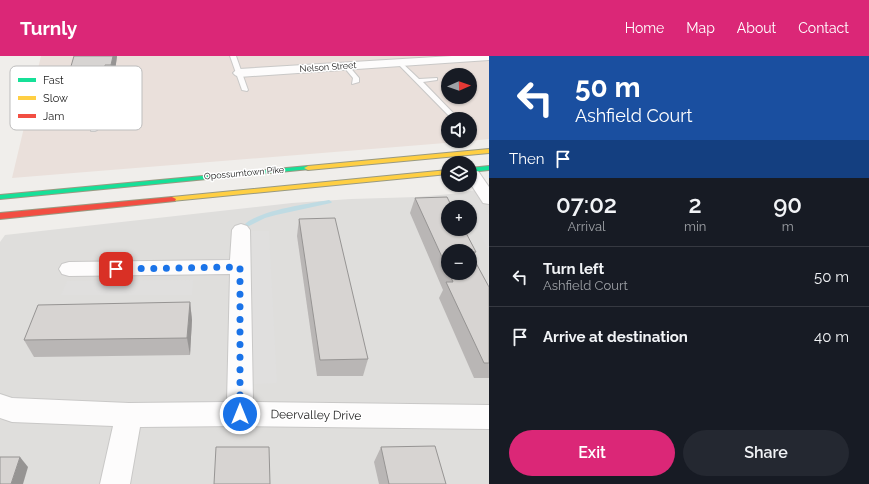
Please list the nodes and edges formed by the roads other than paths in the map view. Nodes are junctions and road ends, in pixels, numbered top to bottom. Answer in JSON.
{"nodes":[{"id":1,"x":233,"y":56,"type":"edge"},
{"id":2,"x":473,"y":57,"type":"edge"},
{"id":3,"x":489,"y":57,"type":"edge"},
{"id":4,"x":399,"y":62,"type":"junction"},
{"id":5,"x":346,"y":66,"type":"junction"},
{"id":6,"x":239,"y":72,"type":"junction"},
{"id":7,"x":435,"y":79,"type":"dead end"},
{"id":8,"x":418,"y":81,"type":"junction"},
{"id":9,"x":354,"y":82,"type":"dead end"},
{"id":10,"x":245,"y":90,"type":"dead end"},
{"id":11,"x":449,"y":112,"type":"edge"},
{"id":12,"x":489,"y":151,"type":"edge"},
{"id":13,"x":470,"y":156,"type":"edge"},
{"id":14,"x":441,"y":160,"type":"edge"},
{"id":15,"x":489,"y":168,"type":"edge"},
{"id":16,"x":477,"y":169,"type":"edge"},
{"id":17,"x":441,"y":173,"type":"edge"},
{"id":18,"x":477,"y":181,"type":"edge"},
{"id":19,"x":0,"y":197,"type":"edge"},
{"id":20,"x":489,"y":199,"type":"edge"},
{"id":21,"x":0,"y":216,"type":"edge"},
{"id":22,"x":241,"y":230,"type":"dead end"},
{"id":23,"x":240,"y":267,"type":"junction"},
{"id":24,"x":69,"y":269,"type":"dead end"},
{"id":25,"x":0,"y":406,"type":"edge"},
{"id":26,"x":129,"y":414,"type":"junction"},
{"id":27,"x":240,"y":414,"type":"junction"},
{"id":28,"x":489,"y":417,"type":"edge"},
{"id":29,"x":115,"y":484,"type":"edge"}],
"edges":[{"from":1,"to":6,"type":"lane"},
{"from":2,"to":3,"type":"street","name":"Nelson Street"},
{"from":2,"to":4,"type":"street","name":"Nelson Street"},
{"from":4,"to":5,"type":"street","name":"Nelson Street"},
{"from":4,"to":8,"type":"lane"},
{"from":5,"to":6,"type":"street","name":"Nelson Street"},
{"from":5,"to":9,"type":"lane"},
{"from":6,"to":10,"type":"lane"},
{"from":7,"to":8,"type":"lane"},
{"from":8,"to":11,"type":"lane"},
{"from":12,"to":13,"type":"main road","name":"Opossumtown Pike"},
{"from":14,"to":19,"type":"main road","name":"Opossumtown Pike"},
{"from":15,"to":16,"type":"main road"},
{"from":17,"to":21,"type":"main road","name":"Opossumtown Pike"},
{"from":18,"to":20,"type":"street"},
{"from":22,"to":23,"type":"street"},
{"from":23,"to":24,"type":"street"},
{"from":23,"to":27,"type":"street"},
{"from":25,"to":26,"type":"street","name":"Deervalley Drive"},
{"from":26,"to":27,"type":"street","name":"Deervalley Drive"},
{"from":26,"to":29,"type":"street"},
{"from":27,"to":28,"type":"street","name":"Deervalley Drive"}]}
